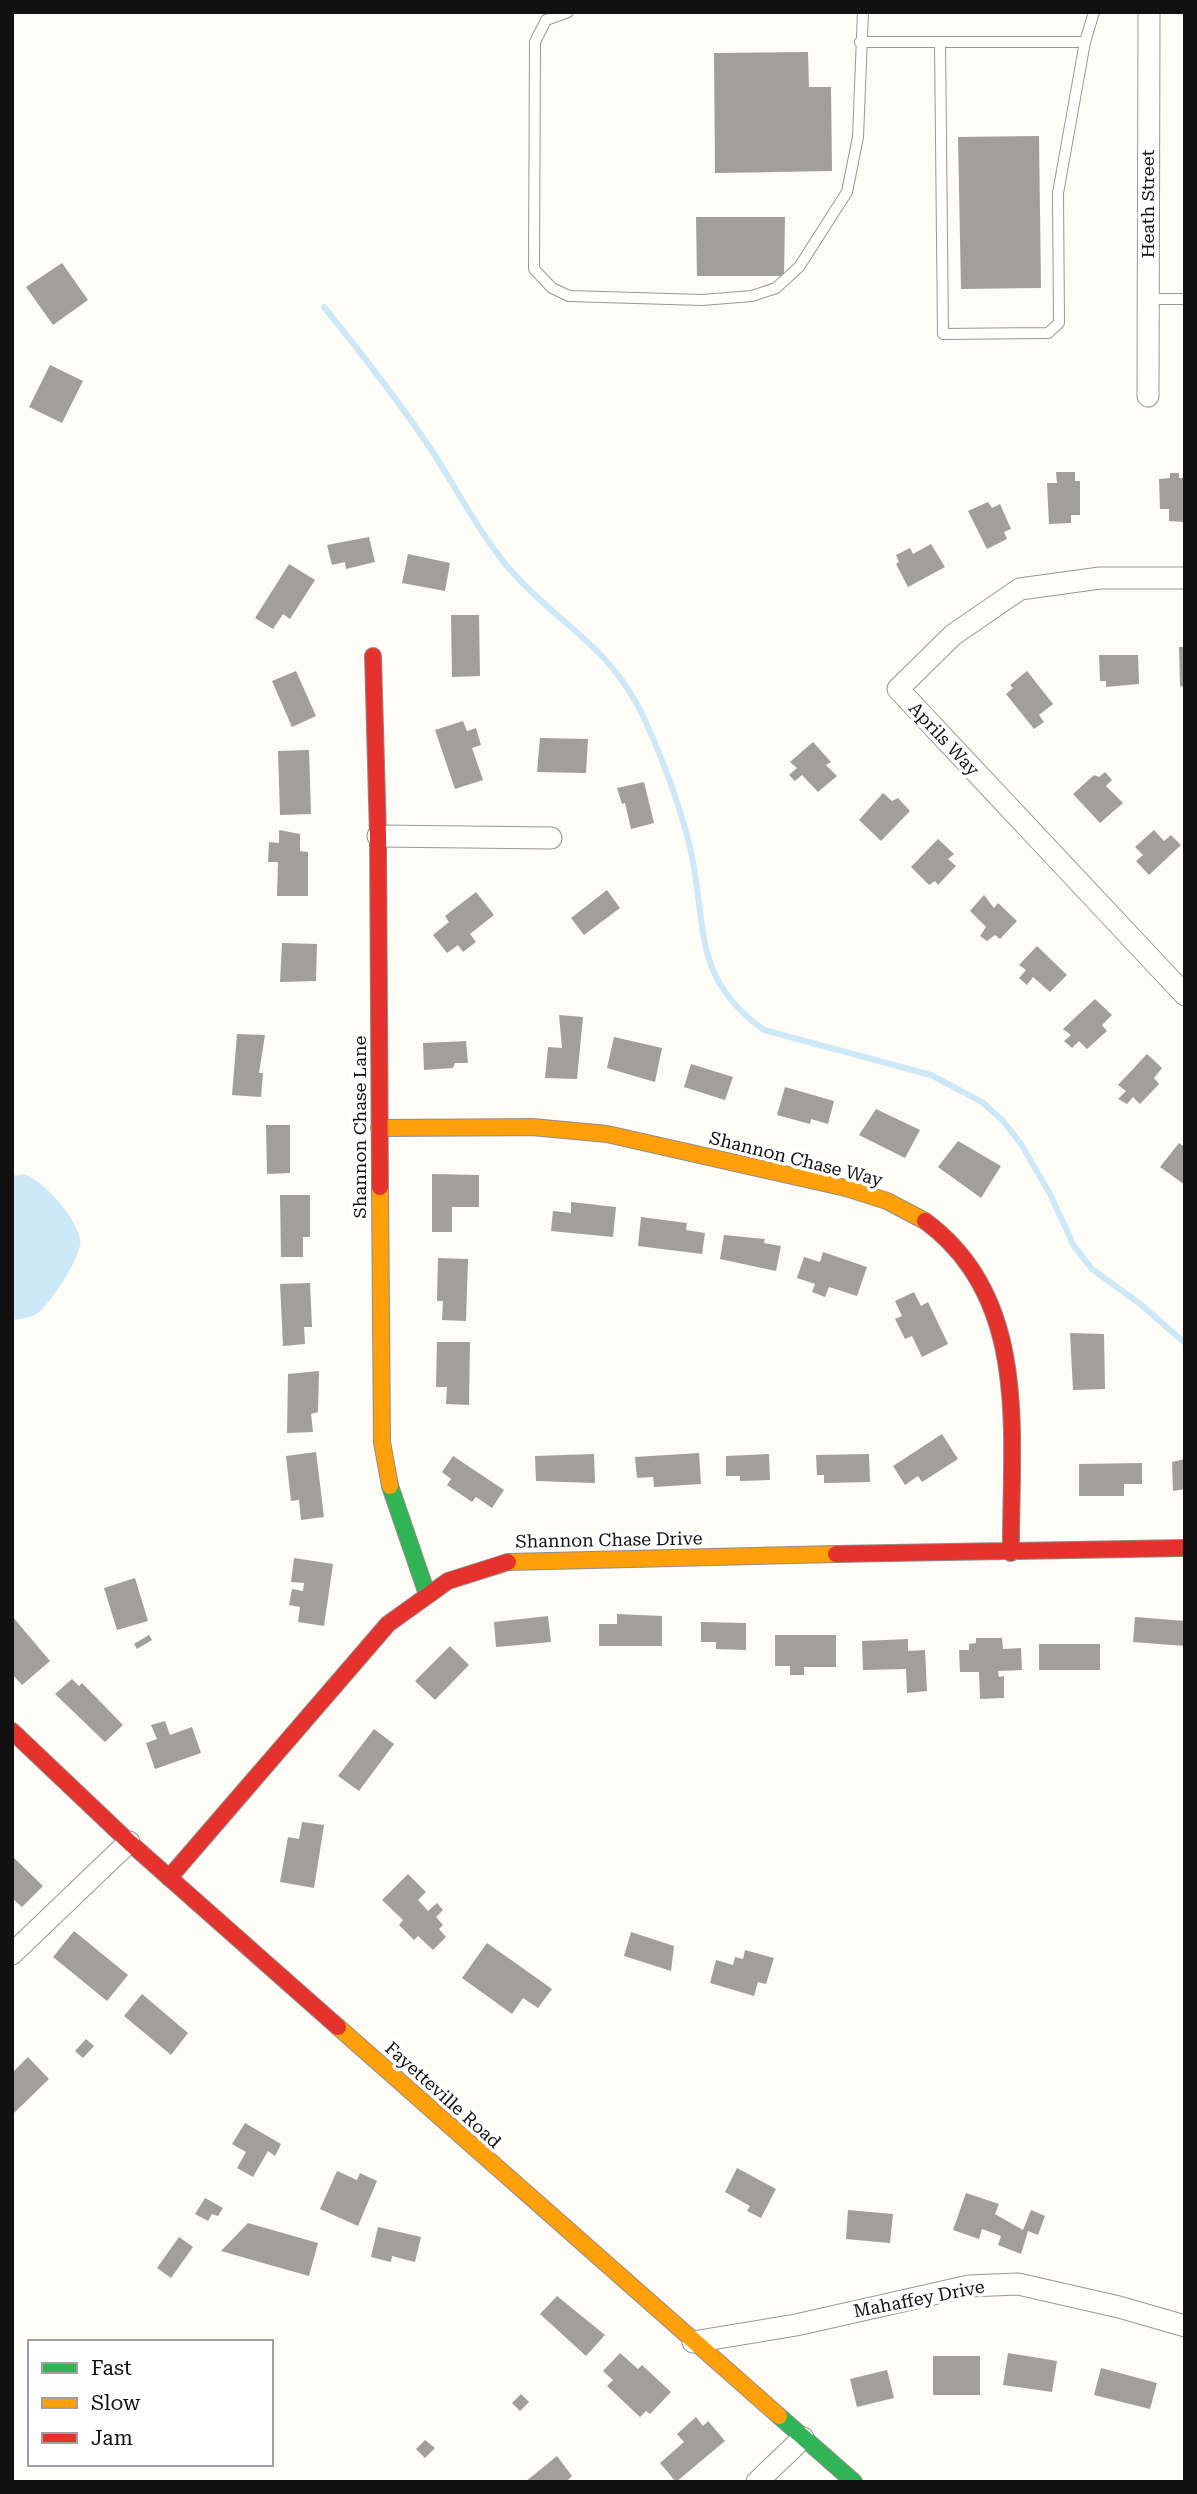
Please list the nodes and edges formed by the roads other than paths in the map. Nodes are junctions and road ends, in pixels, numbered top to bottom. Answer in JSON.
{"nodes":[{"id":1,"x":568,"y":12,"type":"edge"},
{"id":2,"x":863,"y":12,"type":"edge"},
{"id":3,"x":1094,"y":12,"type":"edge"},
{"id":4,"x":1149,"y":12,"type":"edge"},
{"id":5,"x":860,"y":42,"type":"junction"},
{"id":6,"x":940,"y":42,"type":"junction"},
{"id":7,"x":1085,"y":42,"type":"junction"},
{"id":8,"x":1148,"y":299,"type":"junction"},
{"id":9,"x":1185,"y":299,"type":"edge"},
{"id":10,"x":1148,"y":397,"type":"dead end"},
{"id":11,"x":1185,"y":578,"type":"edge"},
{"id":12,"x":373,"y":656,"type":"dead end"},
{"id":13,"x":378,"y":835,"type":"junction"},
{"id":14,"x":551,"y":838,"type":"dead end"},
{"id":15,"x":1185,"y":995,"type":"edge"},
{"id":16,"x":379,"y":1128,"type":"junction"},
{"id":17,"x":1185,"y":1548,"type":"edge"},
{"id":18,"x":1011,"y":1553,"type":"junction"},
{"id":19,"x":426,"y":1591,"type":"junction"},
{"id":20,"x":12,"y":1731,"type":"edge"},
{"id":21,"x":129,"y":1842,"type":"junction"},
{"id":22,"x":169,"y":1878,"type":"junction"},
{"id":23,"x":12,"y":1955,"type":"edge"},
{"id":24,"x":1185,"y":2326,"type":"edge"},
{"id":25,"x":693,"y":2342,"type":"junction"},
{"id":26,"x":803,"y":2438,"type":"junction"},
{"id":27,"x":757,"y":2482,"type":"edge"},
{"id":28,"x":854,"y":2482,"type":"edge"}],
"edges":[{"from":1,"to":5,"type":"lane"},
{"from":2,"to":5,"type":"lane"},
{"from":3,"to":7,"type":"lane"},
{"from":4,"to":8,"type":"street","name":"Heath Street"},
{"from":5,"to":6,"type":"lane"},
{"from":6,"to":7,"type":"lane"},
{"from":6,"to":7,"type":"lane"},
{"from":8,"to":9,"type":"lane"},
{"from":8,"to":10,"type":"street","name":"Heath Street"},
{"from":11,"to":15,"type":"street","name":"Aprils Way"},
{"from":12,"to":13,"type":"street","name":"Shannon Chase Lane"},
{"from":13,"to":14,"type":"street"},
{"from":13,"to":16,"type":"street","name":"Shannon Chase Lane"},
{"from":16,"to":18,"type":"street","name":"Shannon Chase Way"},
{"from":16,"to":19,"type":"street","name":"Shannon Chase Lane"},
{"from":17,"to":18,"type":"street","name":"Shannon Chase Drive"},
{"from":18,"to":19,"type":"street","name":"Shannon Chase Drive"},
{"from":19,"to":22,"type":"street","name":"Shannon Chase Drive"},
{"from":20,"to":21,"type":"street","name":"Fayetteville Road"},
{"from":21,"to":22,"type":"street","name":"Fayetteville Road"},
{"from":21,"to":23,"type":"street"},
{"from":22,"to":25,"type":"street","name":"Fayetteville Road"},
{"from":24,"to":25,"type":"street","name":"Mahaffey Drive"},
{"from":25,"to":26,"type":"street","name":"Fayetteville Road"},
{"from":26,"to":27,"type":"street"},
{"from":26,"to":28,"type":"street","name":"Fayetteville Road"}]}
